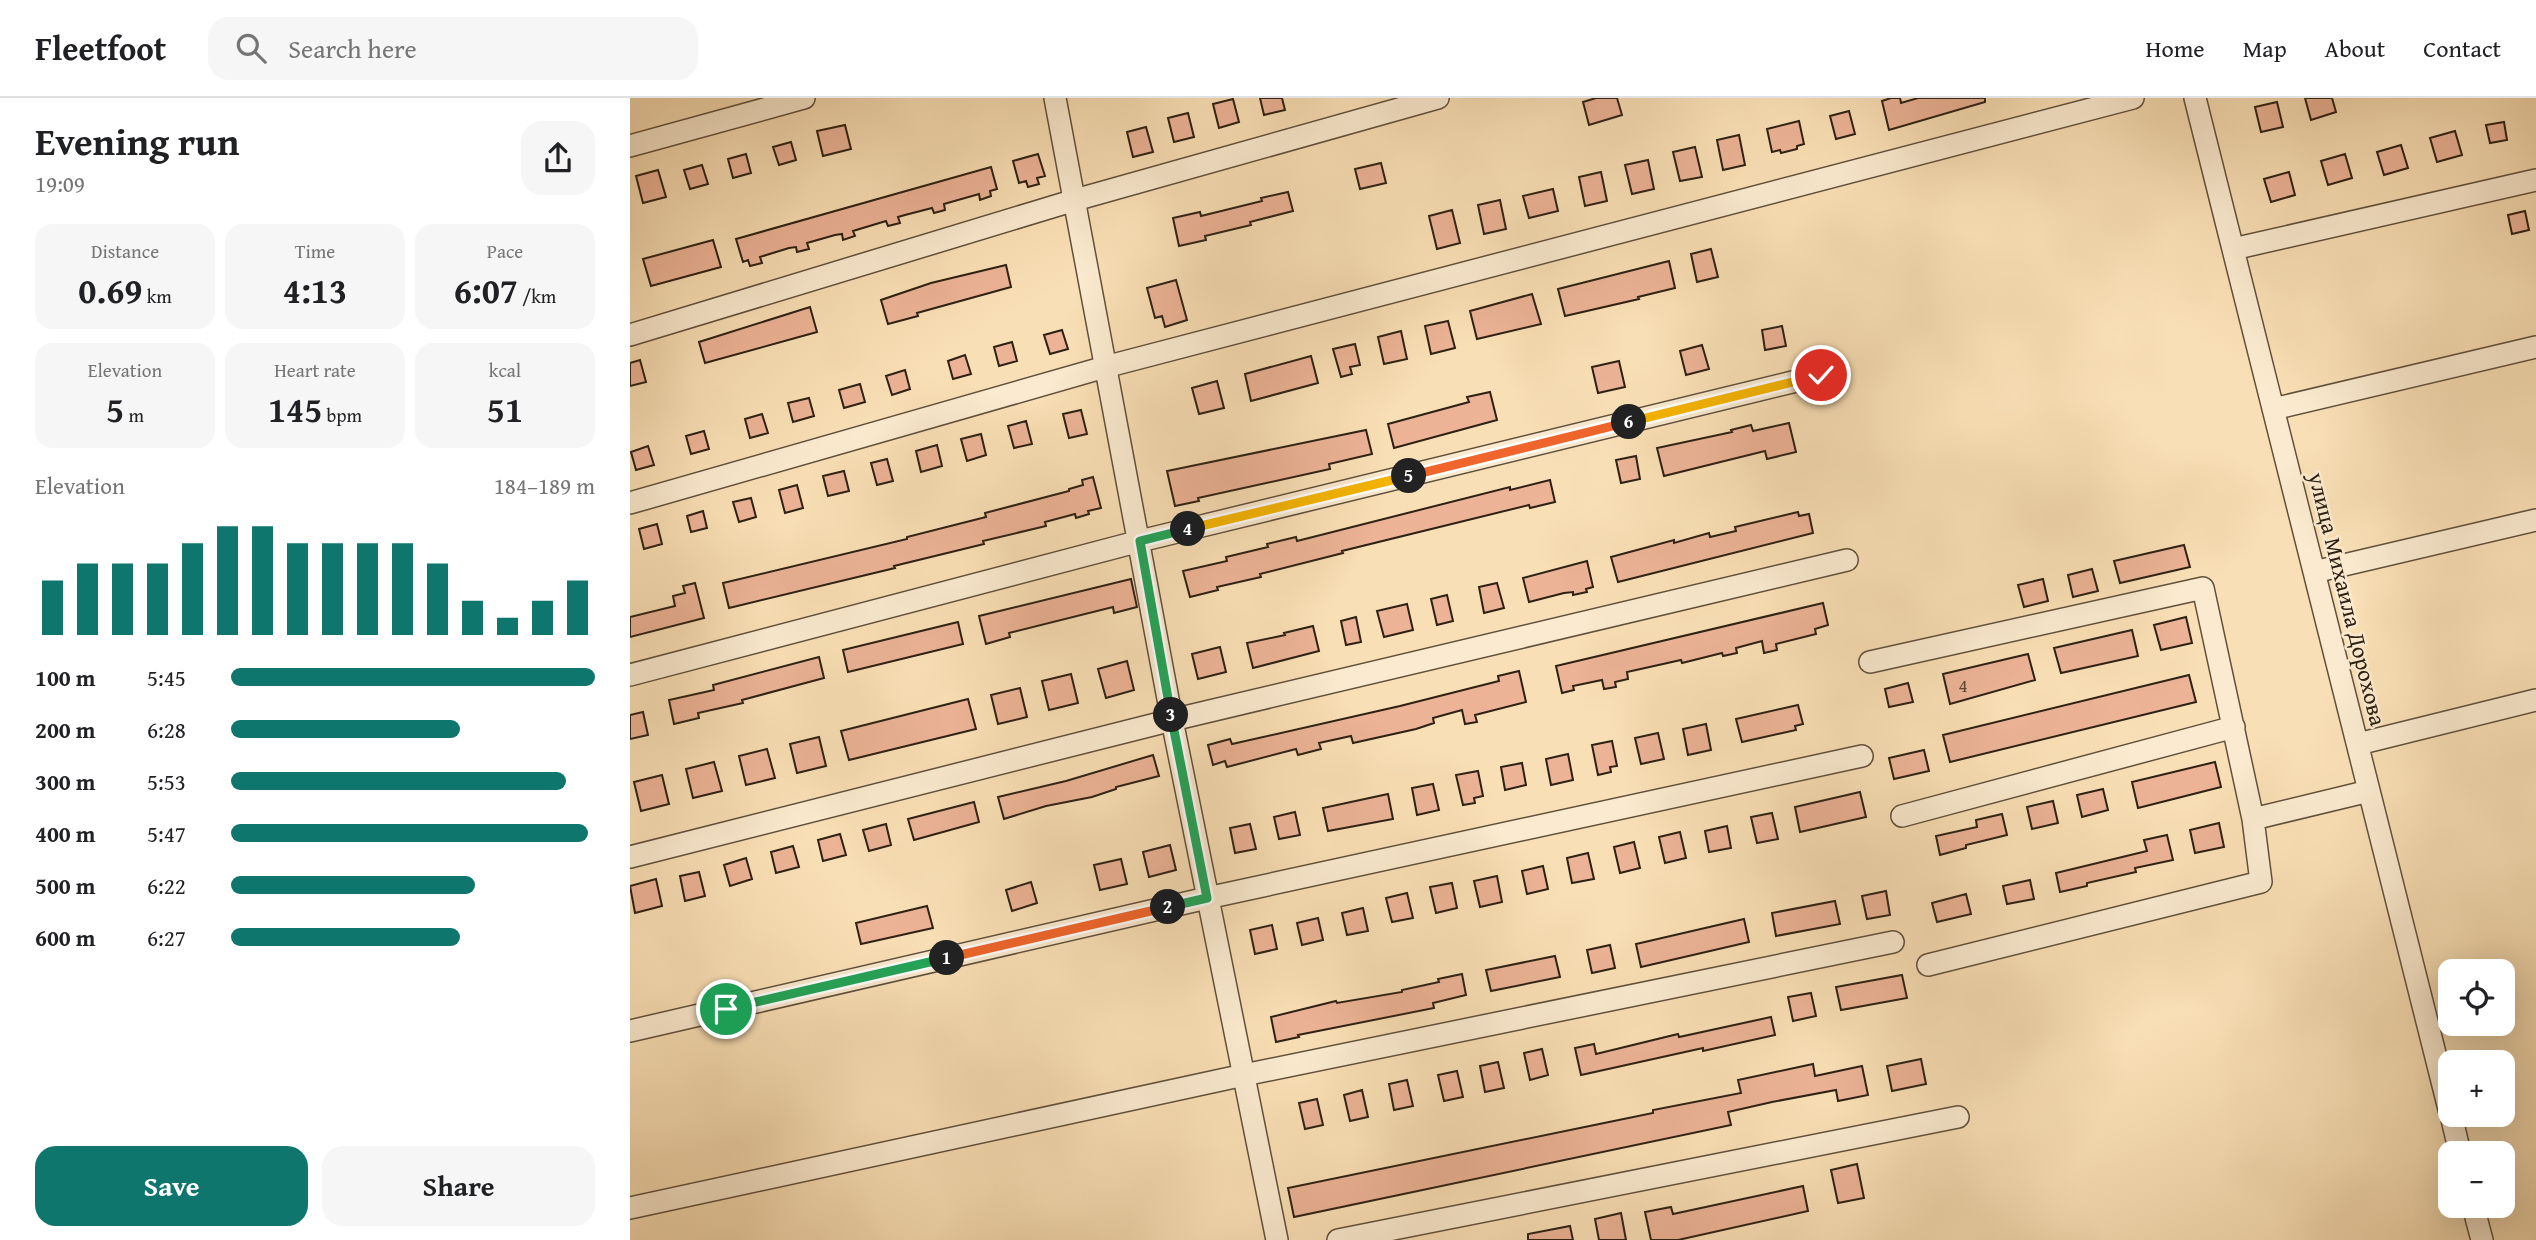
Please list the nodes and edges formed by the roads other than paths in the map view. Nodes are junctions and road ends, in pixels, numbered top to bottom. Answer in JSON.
{"nodes":[{"id":1,"x":804,"y":98,"type":"edge"},
{"id":2,"x":1055,"y":98,"type":"edge"},
{"id":3,"x":1438,"y":98,"type":"edge"},
{"id":4,"x":2133,"y":98,"type":"edge"},
{"id":5,"x":2195,"y":98,"type":"edge"},
{"id":6,"x":630,"y":146,"type":"edge"},
{"id":7,"x":2536,"y":180,"type":"edge"},
{"id":8,"x":1075,"y":200,"type":"junction"},
{"id":9,"x":2233,"y":249,"type":"junction"},
{"id":10,"x":630,"y":335,"type":"edge"},
{"id":11,"x":2536,"y":347,"type":"edge"},
{"id":12,"x":1105,"y":367,"type":"junction"},
{"id":13,"x":1821,"y":375,"type":"dead end"},
{"id":14,"x":2273,"y":409,"type":"junction"},
{"id":15,"x":630,"y":503,"type":"edge"},
{"id":16,"x":2536,"y":520,"type":"edge"},
{"id":17,"x":1140,"y":541,"type":"junction"},
{"id":18,"x":1847,"y":560,"type":"dead end"},
{"id":19,"x":2314,"y":572,"type":"junction"},
{"id":20,"x":1870,"y":662,"type":"dead end"},
{"id":21,"x":630,"y":675,"type":"edge"},
{"id":22,"x":2536,"y":700,"type":"edge"},
{"id":23,"x":1172,"y":720,"type":"junction"},
{"id":24,"x":2234,"y":727,"type":"junction"},
{"id":25,"x":2358,"y":744,"type":"junction"},
{"id":26,"x":1862,"y":756,"type":"dead end"},
{"id":27,"x":2369,"y":791,"type":"junction"},
{"id":28,"x":1902,"y":816,"type":"dead end"},
{"id":29,"x":2253,"y":819,"type":"junction"},
{"id":30,"x":630,"y":857,"type":"edge"},
{"id":31,"x":1207,"y":898,"type":"junction"},
{"id":32,"x":1893,"y":942,"type":"dead end"},
{"id":33,"x":1928,"y":965,"type":"dead end"},
{"id":34,"x":630,"y":1031,"type":"edge"},
{"id":35,"x":2438,"y":1066,"type":"edge"},
{"id":36,"x":1244,"y":1075,"type":"junction"},
{"id":37,"x":1958,"y":1117,"type":"dead end"},
{"id":38,"x":630,"y":1208,"type":"edge"},
{"id":39,"x":2476,"y":1218,"type":"edge"},
{"id":40,"x":1277,"y":1240,"type":"edge"},
{"id":41,"x":1338,"y":1240,"type":"edge"},
{"id":42,"x":2482,"y":1240,"type":"edge"}],
"edges":[{"from":1,"to":6,"type":"street"},
{"from":2,"to":8,"type":"street"},
{"from":3,"to":8,"type":"street"},
{"from":4,"to":12,"type":"street"},
{"from":5,"to":9,"type":"street","name":"улица Михаила Дорохова"},
{"from":7,"to":9,"type":"street"},
{"from":8,"to":10,"type":"street"},
{"from":8,"to":12,"type":"street"},
{"from":9,"to":14,"type":"street","name":"улица Михаила Дорохова"},
{"from":11,"to":14,"type":"street"},
{"from":12,"to":15,"type":"street"},
{"from":12,"to":17,"type":"street"},
{"from":13,"to":17,"type":"street"},
{"from":14,"to":19,"type":"street","name":"улица Михаила Дорохова"},
{"from":16,"to":19,"type":"street"},
{"from":17,"to":21,"type":"street"},
{"from":17,"to":23,"type":"street"},
{"from":18,"to":23,"type":"street"},
{"from":19,"to":25,"type":"street","name":"улица Михаила Дорохова"},
{"from":20,"to":24,"type":"street"},
{"from":22,"to":25,"type":"street"},
{"from":23,"to":30,"type":"street"},
{"from":23,"to":31,"type":"street"},
{"from":24,"to":28,"type":"street"},
{"from":24,"to":29,"type":"street"},
{"from":25,"to":27,"type":"street","name":"улица Михаила Дорохова"},
{"from":26,"to":31,"type":"street"},
{"from":27,"to":29,"type":"street"},
{"from":27,"to":35,"type":"street","name":"улица Михаила Дорохова"},
{"from":29,"to":33,"type":"street"},
{"from":31,"to":34,"type":"street"},
{"from":31,"to":36,"type":"street"},
{"from":32,"to":36,"type":"street"},
{"from":36,"to":38,"type":"street"},
{"from":36,"to":40,"type":"street"},
{"from":37,"to":41,"type":"street"},
{"from":39,"to":42,"type":"street"}]}
